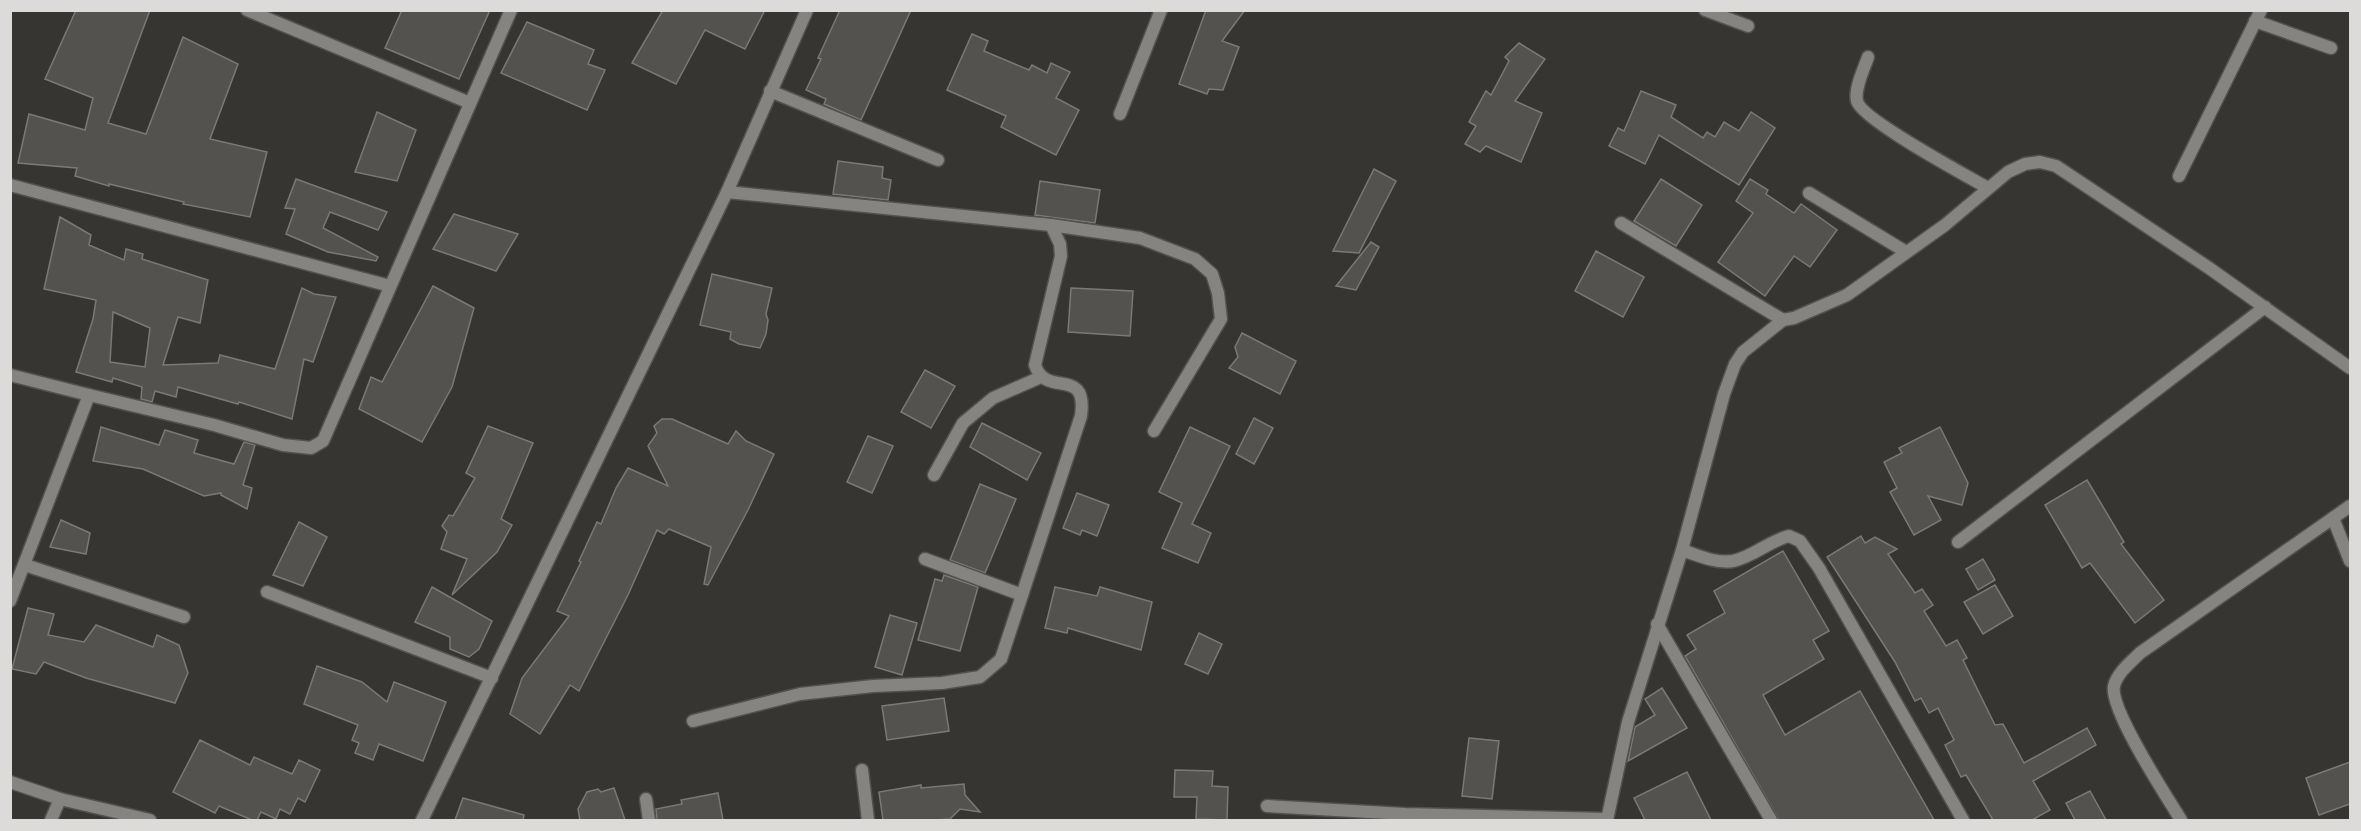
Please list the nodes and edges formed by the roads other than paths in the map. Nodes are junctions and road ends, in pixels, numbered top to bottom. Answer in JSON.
{"nodes":[{"id":1,"x":247,"y":10,"type":"edge"},
{"id":2,"x":511,"y":10,"type":"edge"},
{"id":3,"x":807,"y":10,"type":"edge"},
{"id":4,"x":1161,"y":10,"type":"edge"},
{"id":5,"x":1705,"y":10,"type":"edge"},
{"id":6,"x":2258,"y":16,"type":"edge"},
{"id":7,"x":1748,"y":26,"type":"dead end"},
{"id":8,"x":2331,"y":48,"type":"dead end"},
{"id":9,"x":1868,"y":57,"type":"dead end"},
{"id":10,"x":770,"y":91,"type":"junction"},
{"id":11,"x":470,"y":103,"type":"junction"},
{"id":12,"x":1120,"y":114,"type":"dead end"},
{"id":13,"x":938,"y":160,"type":"dead end"},
{"id":14,"x":2179,"y":176,"type":"dead end"},
{"id":15,"x":10,"y":185,"type":"edge"},
{"id":16,"x":1988,"y":188,"type":"junction"},
{"id":17,"x":727,"y":192,"type":"junction"},
{"id":18,"x":1809,"y":193,"type":"dead end"},
{"id":19,"x":1621,"y":223,"type":"dead end"},
{"id":20,"x":1051,"y":225,"type":"junction"},
{"id":21,"x":1906,"y":252,"type":"junction"},
{"id":22,"x":390,"y":286,"type":"junction"},
{"id":23,"x":2265,"y":307,"type":"junction"},
{"id":24,"x":1783,"y":320,"type":"junction"},
{"id":25,"x":2350,"y":368,"type":"edge"},
{"id":26,"x":10,"y":375,"type":"edge"},
{"id":27,"x":1041,"y":377,"type":"junction"},
{"id":28,"x":89,"y":395,"type":"junction"},
{"id":29,"x":1154,"y":431,"type":"dead end"},
{"id":30,"x":934,"y":475,"type":"dead end"},
{"id":31,"x":2350,"y":506,"type":"edge"},
{"id":32,"x":2333,"y":518,"type":"junction"},
{"id":33,"x":1958,"y":542,"type":"dead end"},
{"id":34,"x":1682,"y":550,"type":"junction"},
{"id":35,"x":925,"y":559,"type":"dead end"},
{"id":36,"x":2350,"y":561,"type":"edge"},
{"id":37,"x":25,"y":565,"type":"junction"},
{"id":38,"x":267,"y":592,"type":"dead end"},
{"id":39,"x":1022,"y":595,"type":"junction"},
{"id":40,"x":10,"y":601,"type":"edge"},
{"id":41,"x":183,"y":617,"type":"dead end"},
{"id":42,"x":1658,"y":624,"type":"junction"},
{"id":43,"x":492,"y":678,"type":"junction"},
{"id":44,"x":693,"y":722,"type":"dead end"},
{"id":45,"x":862,"y":770,"type":"dead end"},
{"id":46,"x":10,"y":782,"type":"edge"},
{"id":47,"x":60,"y":799,"type":"junction"},
{"id":48,"x":646,"y":799,"type":"dead end"},
{"id":49,"x":1267,"y":806,"type":"dead end"},
{"id":50,"x":1405,"y":817,"type":"edge"},
{"id":51,"x":51,"y":820,"type":"edge"},
{"id":52,"x":150,"y":820,"type":"edge"},
{"id":53,"x":422,"y":820,"type":"edge"},
{"id":54,"x":649,"y":820,"type":"edge"},
{"id":55,"x":868,"y":820,"type":"edge"},
{"id":56,"x":1607,"y":820,"type":"edge"},
{"id":57,"x":1772,"y":820,"type":"edge"},
{"id":58,"x":1963,"y":820,"type":"edge"},
{"id":59,"x":2181,"y":820,"type":"edge"}],
"edges":[{"from":1,"to":11,"type":"street"},
{"from":2,"to":11,"type":"street"},
{"from":3,"to":10,"type":"street"},
{"from":4,"to":12,"type":"street"},
{"from":5,"to":7,"type":"street"},
{"from":6,"to":8,"type":"street"},
{"from":6,"to":14,"type":"street"},
{"from":9,"to":16,"type":"street"},
{"from":10,"to":13,"type":"street"},
{"from":10,"to":17,"type":"street"},
{"from":11,"to":22,"type":"street"},
{"from":15,"to":22,"type":"street"},
{"from":16,"to":21,"type":"street"},
{"from":16,"to":23,"type":"street"},
{"from":17,"to":20,"type":"street"},
{"from":17,"to":43,"type":"street"},
{"from":18,"to":21,"type":"street"},
{"from":19,"to":24,"type":"street"},
{"from":20,"to":27,"type":"street"},
{"from":20,"to":29,"type":"street"},
{"from":21,"to":24,"type":"street"},
{"from":22,"to":28,"type":"street"},
{"from":23,"to":25,"type":"street"},
{"from":23,"to":33,"type":"street"},
{"from":24,"to":34,"type":"street"},
{"from":26,"to":28,"type":"street"},
{"from":27,"to":30,"type":"street"},
{"from":27,"to":39,"type":"street"},
{"from":28,"to":37,"type":"street"},
{"from":31,"to":32,"type":"street"},
{"from":32,"to":36,"type":"street"},
{"from":32,"to":59,"type":"street"},
{"from":34,"to":42,"type":"street"},
{"from":34,"to":58,"type":"street"},
{"from":35,"to":39,"type":"street"},
{"from":37,"to":40,"type":"street"},
{"from":37,"to":41,"type":"street"},
{"from":38,"to":43,"type":"street"},
{"from":39,"to":44,"type":"street"},
{"from":42,"to":56,"type":"street"},
{"from":42,"to":57,"type":"street"},
{"from":43,"to":53,"type":"street"},
{"from":45,"to":55,"type":"street"},
{"from":46,"to":47,"type":"street"},
{"from":47,"to":51,"type":"street"},
{"from":47,"to":52,"type":"street"},
{"from":48,"to":54,"type":"street"},
{"from":49,"to":50,"type":"street"},
{"from":50,"to":56,"type":"street"}]}
